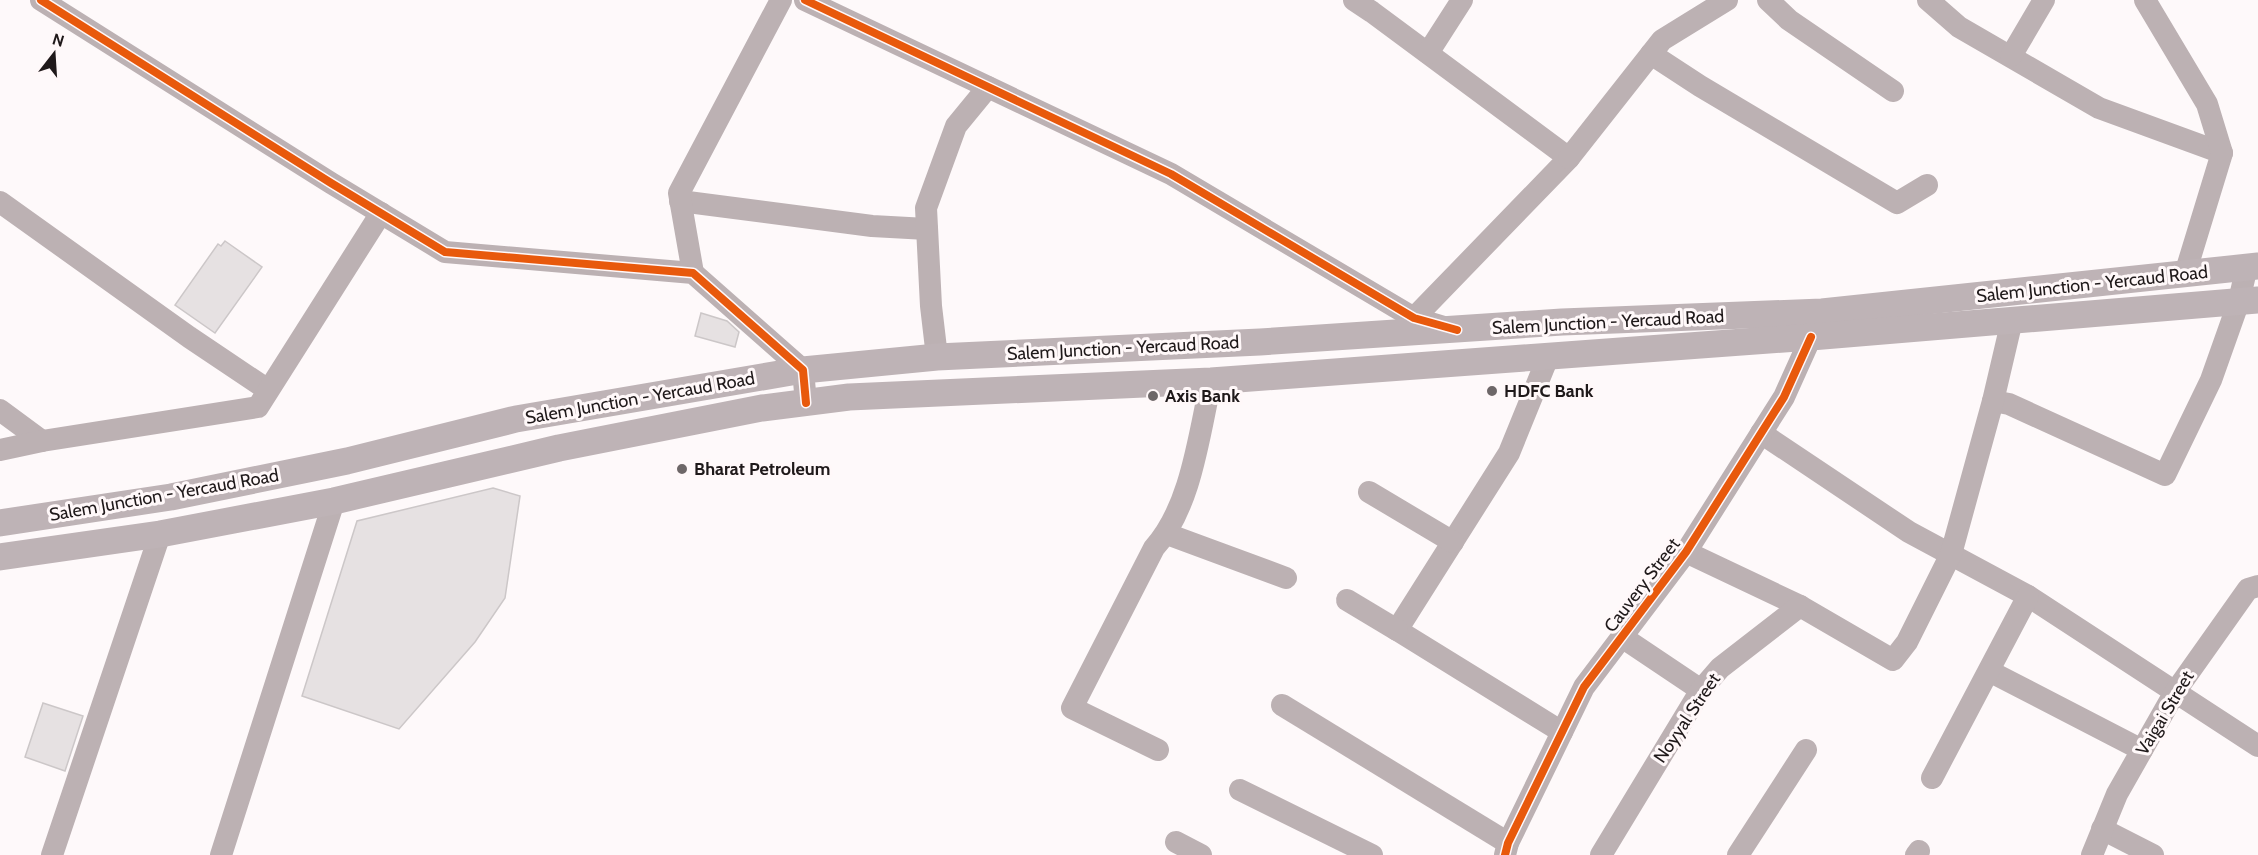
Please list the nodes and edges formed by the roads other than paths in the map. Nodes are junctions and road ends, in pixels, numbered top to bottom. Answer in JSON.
{"nodes":[{"id":1,"x":41,"y":0,"type":"edge"},
{"id":2,"x":781,"y":0,"type":"edge"},
{"id":3,"x":805,"y":0,"type":"edge"},
{"id":4,"x":1354,"y":0,"type":"edge"},
{"id":5,"x":1462,"y":0,"type":"edge"},
{"id":6,"x":1727,"y":0,"type":"edge"},
{"id":7,"x":1768,"y":0,"type":"edge"},
{"id":8,"x":1928,"y":0,"type":"edge"},
{"id":9,"x":2044,"y":0,"type":"edge"},
{"id":10,"x":2145,"y":0,"type":"edge"},
{"id":11,"x":1428,"y":52,"type":"junction"},
{"id":12,"x":1651,"y":54,"type":"junction"},
{"id":13,"x":2011,"y":56,"type":"junction"},
{"id":14,"x":987,"y":87,"type":"junction"},
{"id":15,"x":1893,"y":91,"type":"dead end"},
{"id":16,"x":2222,"y":153,"type":"junction"},
{"id":17,"x":1569,"y":158,"type":"junction"},
{"id":18,"x":1927,"y":184,"type":"dead end"},
{"id":19,"x":680,"y":201,"type":"junction"},
{"id":20,"x":0,"y":202,"type":"edge"},
{"id":21,"x":381,"y":213,"type":"junction"},
{"id":22,"x":927,"y":229,"type":"junction"},
{"id":23,"x":2252,"y":266,"type":"edge"},
{"id":24,"x":693,"y":273,"type":"junction"},
{"id":25,"x":2185,"y":273,"type":"junction"},
{"id":26,"x":2249,"y":300,"type":"edge"},
{"id":27,"x":1414,"y":318,"type":"junction"},
{"id":28,"x":2012,"y":320,"type":"junction"},
{"id":29,"x":1450,"y":331,"type":"junction"},
{"id":30,"x":1811,"y":337,"type":"junction"},
{"id":31,"x":937,"y":357,"type":"junction"},
{"id":32,"x":1548,"y":357,"type":"junction"},
{"id":33,"x":1444,"y":364,"type":"junction"},
{"id":34,"x":803,"y":370,"type":"junction"},
{"id":35,"x":1211,"y":381,"type":"junction"},
{"id":36,"x":268,"y":390,"type":"junction"},
{"id":37,"x":1993,"y":401,"type":"junction"},
{"id":38,"x":806,"y":403,"type":"junction"},
{"id":39,"x":0,"y":410,"type":"edge"},
{"id":40,"x":1761,"y":433,"type":"junction"},
{"id":41,"x":42,"y":441,"type":"junction"},
{"id":42,"x":0,"y":450,"type":"edge"},
{"id":43,"x":1369,"y":492,"type":"dead end"},
{"id":44,"x":334,"y":501,"type":"junction"},
{"id":45,"x":0,"y":523,"type":"edge"},
{"id":46,"x":160,"y":534,"type":"junction"},
{"id":47,"x":1167,"y":534,"type":"junction"},
{"id":48,"x":1453,"y":542,"type":"junction"},
{"id":49,"x":1686,"y":552,"type":"junction"},
{"id":50,"x":1951,"y":554,"type":"junction"},
{"id":51,"x":0,"y":557,"type":"edge"},
{"id":52,"x":1286,"y":578,"type":"dead end"},
{"id":53,"x":2258,"y":586,"type":"edge"},
{"id":54,"x":2028,"y":596,"type":"junction"},
{"id":55,"x":1347,"y":600,"type":"dead end"},
{"id":56,"x":1800,"y":606,"type":"junction"},
{"id":57,"x":1397,"y":630,"type":"junction"},
{"id":58,"x":1622,"y":636,"type":"junction"},
{"id":59,"x":1989,"y":671,"type":"junction"},
{"id":60,"x":1701,"y":690,"type":"junction"},
{"id":61,"x":2175,"y":692,"type":"junction"},
{"id":62,"x":1281,"y":705,"type":"dead end"},
{"id":63,"x":1562,"y":732,"type":"junction"},
{"id":64,"x":2258,"y":746,"type":"edge"},
{"id":65,"x":1158,"y":750,"type":"dead end"},
{"id":66,"x":1806,"y":750,"type":"dead end"},
{"id":67,"x":2142,"y":750,"type":"junction"},
{"id":68,"x":1932,"y":778,"type":"dead end"},
{"id":69,"x":1240,"y":790,"type":"dead end"},
{"id":70,"x":2102,"y":829,"type":"junction"},
{"id":71,"x":1176,"y":842,"type":"dead end"},
{"id":72,"x":1506,"y":849,"type":"edge"},
{"id":73,"x":52,"y":855,"type":"edge"},
{"id":74,"x":221,"y":855,"type":"edge"},
{"id":75,"x":1201,"y":855,"type":"edge"},
{"id":76,"x":1372,"y":855,"type":"edge"},
{"id":77,"x":1600,"y":855,"type":"edge"},
{"id":78,"x":1738,"y":855,"type":"edge"},
{"id":79,"x":2092,"y":855,"type":"edge"},
{"id":80,"x":2153,"y":855,"type":"edge"}],
"edges":[{"from":1,"to":21,"type":"street"},
{"from":2,"to":19,"type":"street"},
{"from":3,"to":14,"type":"street"},
{"from":4,"to":11,"type":"street"},
{"from":5,"to":11,"type":"street"},
{"from":6,"to":12,"type":"street"},
{"from":7,"to":15,"type":"street"},
{"from":8,"to":13,"type":"street"},
{"from":9,"to":13,"type":"street"},
{"from":10,"to":16,"type":"street"},
{"from":11,"to":17,"type":"street"},
{"from":12,"to":17,"type":"street"},
{"from":12,"to":18,"type":"street"},
{"from":13,"to":16,"type":"street"},
{"from":14,"to":22,"type":"street"},
{"from":14,"to":27,"type":"street"},
{"from":16,"to":25,"type":"street"},
{"from":17,"to":27,"type":"street"},
{"from":19,"to":22,"type":"street"},
{"from":19,"to":24,"type":"street"},
{"from":20,"to":36,"type":"street"},
{"from":21,"to":24,"type":"street"},
{"from":21,"to":36,"type":"street"},
{"from":22,"to":31,"type":"street"},
{"from":23,"to":25,"type":"main road","name":"Salem Junction - Yercaud Road"},
{"from":23,"to":26,"type":"street"},
{"from":24,"to":34,"type":"street"},
{"from":25,"to":29,"type":"main road","name":"Salem Junction - Yercaud Road"},
{"from":26,"to":28,"type":"main road"},
{"from":26,"to":37,"type":"street"},
{"from":27,"to":29,"type":"street"},
{"from":28,"to":30,"type":"main road"},
{"from":28,"to":37,"type":"street"},
{"from":29,"to":31,"type":"main road","name":"Salem Junction - Yercaud Road"},
{"from":29,"to":33,"type":"main road"},
{"from":30,"to":32,"type":"main road"},
{"from":30,"to":40,"type":"street","name":"Cauvery Street"},
{"from":31,"to":34,"type":"main road","name":"Salem Junction - Yercaud Road"},
{"from":32,"to":33,"type":"main road"},
{"from":32,"to":48,"type":"street"},
{"from":33,"to":35,"type":"main road"},
{"from":34,"to":38,"type":"street"},
{"from":34,"to":45,"type":"main road","name":"Salem Junction - Yercaud Road"},
{"from":35,"to":38,"type":"main road"},
{"from":35,"to":47,"type":"street"},
{"from":36,"to":41,"type":"street"},
{"from":37,"to":50,"type":"street"},
{"from":38,"to":44,"type":"main road"},
{"from":39,"to":41,"type":"street"},
{"from":40,"to":49,"type":"street","name":"Cauvery Street"},
{"from":40,"to":50,"type":"street"},
{"from":41,"to":42,"type":"street"},
{"from":43,"to":48,"type":"street"},
{"from":44,"to":46,"type":"main road"},
{"from":44,"to":74,"type":"street"},
{"from":46,"to":51,"type":"main road"},
{"from":46,"to":73,"type":"street"},
{"from":47,"to":52,"type":"street"},
{"from":47,"to":65,"type":"street"},
{"from":48,"to":57,"type":"street"},
{"from":49,"to":56,"type":"street"},
{"from":49,"to":58,"type":"street","name":"Cauvery Street"},
{"from":50,"to":54,"type":"street"},
{"from":50,"to":56,"type":"street"},
{"from":53,"to":61,"type":"street","name":"Vaigai Street"},
{"from":54,"to":59,"type":"street"},
{"from":54,"to":61,"type":"street"},
{"from":55,"to":57,"type":"street"},
{"from":56,"to":60,"type":"street","name":"Noyyal Street"},
{"from":57,"to":63,"type":"street"},
{"from":58,"to":60,"type":"street"},
{"from":58,"to":63,"type":"street","name":"Cauvery Street"},
{"from":59,"to":67,"type":"street"},
{"from":59,"to":68,"type":"street"},
{"from":60,"to":77,"type":"street","name":"Noyyal Street"},
{"from":61,"to":64,"type":"street"},
{"from":61,"to":67,"type":"street","name":"Vaigai Street"},
{"from":62,"to":72,"type":"street"},
{"from":63,"to":72,"type":"street","name":"Cauvery Street"},
{"from":66,"to":78,"type":"street"},
{"from":67,"to":70,"type":"street","name":"Vaigai Street"},
{"from":69,"to":76,"type":"street"},
{"from":70,"to":79,"type":"street","name":"Vaigai Street"},
{"from":70,"to":80,"type":"street"},
{"from":71,"to":75,"type":"street"}]}
